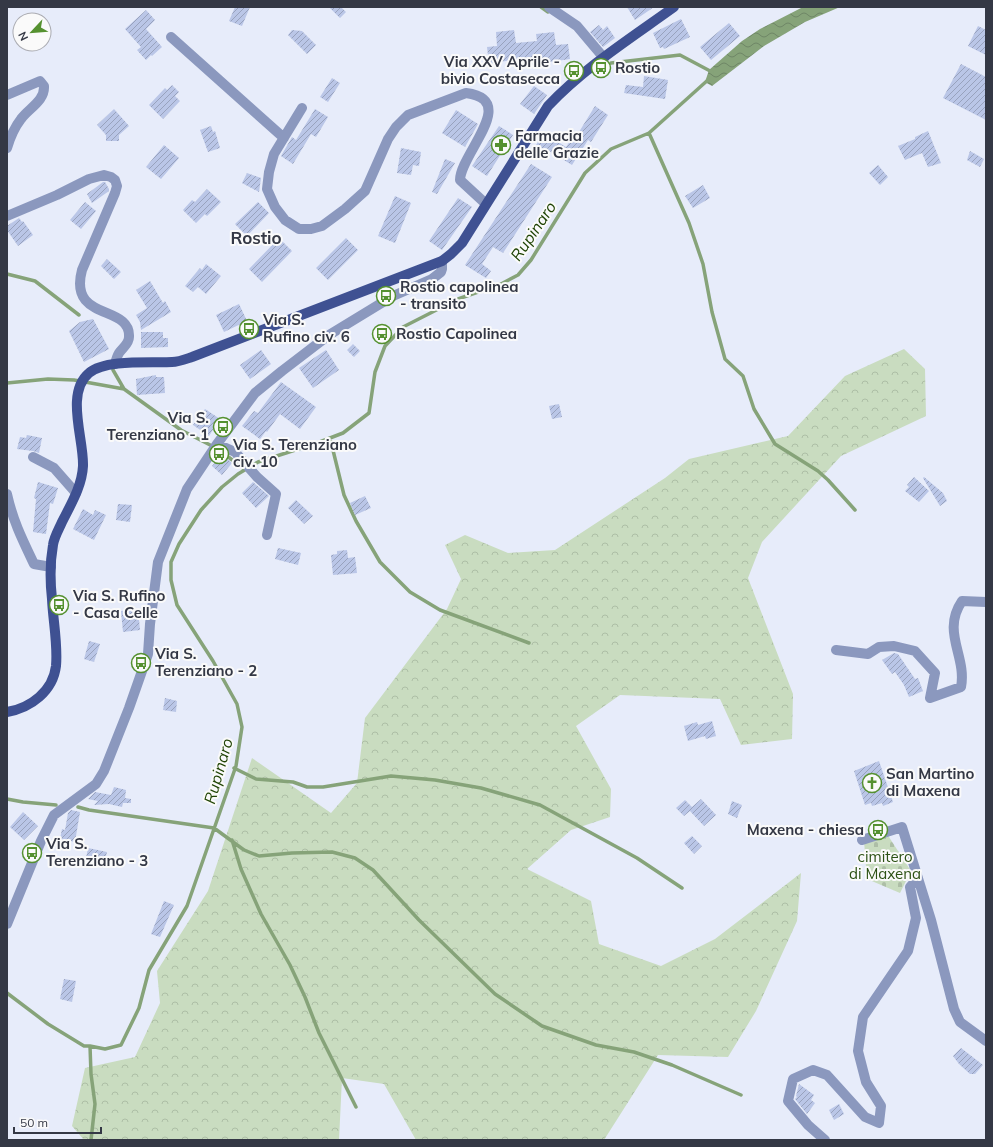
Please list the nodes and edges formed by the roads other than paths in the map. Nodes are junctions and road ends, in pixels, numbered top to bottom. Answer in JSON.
{"nodes":[{"id":1,"x":549,"y":7,"type":"edge"},
{"id":2,"x":674,"y":7,"type":"edge"},
{"id":3,"x":171,"y":37,"type":"dead end"},
{"id":4,"x":604,"y":58,"type":"junction"},
{"id":5,"x":7,"y":95,"type":"edge"},
{"id":6,"x":302,"y":108,"type":"dead end"},
{"id":7,"x":284,"y":138,"type":"junction"},
{"id":8,"x":7,"y":148,"type":"edge"},
{"id":9,"x":486,"y":204,"type":"junction"},
{"id":10,"x":7,"y":216,"type":"edge"},
{"id":11,"x":442,"y":261,"type":"junction"},
{"id":12,"x":115,"y":364,"type":"junction"},
{"id":13,"x":217,"y":444,"type":"junction"},
{"id":14,"x":33,"y":457,"type":"dead end"},
{"id":15,"x":76,"y":493,"type":"junction"},
{"id":16,"x":7,"y":494,"type":"edge"},
{"id":17,"x":267,"y":535,"type":"dead end"},
{"id":18,"x":51,"y":567,"type":"junction"},
{"id":19,"x":986,"y":602,"type":"edge"},
{"id":20,"x":836,"y":650,"type":"dead end"},
{"id":21,"x":7,"y":712,"type":"edge"},
{"id":22,"x":862,"y":840,"type":"dead end"},
{"id":23,"x":918,"y":878,"type":"junction"},
{"id":24,"x":7,"y":924,"type":"edge"},
{"id":25,"x":986,"y":1041,"type":"edge"},
{"id":26,"x":825,"y":1140,"type":"edge"}],
"edges":[{"from":1,"to":4,"type":"street"},
{"from":2,"to":4,"type":"main road"},
{"from":3,"to":7,"type":"street"},
{"from":4,"to":9,"type":"main road"},
{"from":5,"to":8,"type":"street"},
{"from":6,"to":7,"type":"street"},
{"from":7,"to":9,"type":"street"},
{"from":9,"to":11,"type":"main road"},
{"from":10,"to":12,"type":"street"},
{"from":11,"to":12,"type":"main road"},
{"from":11,"to":13,"type":"street"},
{"from":12,"to":15,"type":"main road"},
{"from":13,"to":17,"type":"street"},
{"from":13,"to":24,"type":"street"},
{"from":14,"to":15,"type":"street"},
{"from":15,"to":18,"type":"main road"},
{"from":16,"to":18,"type":"street"},
{"from":18,"to":21,"type":"main road"},
{"from":19,"to":20,"type":"street"},
{"from":22,"to":23,"type":"street"},
{"from":23,"to":25,"type":"street"},
{"from":23,"to":26,"type":"street"}]}
